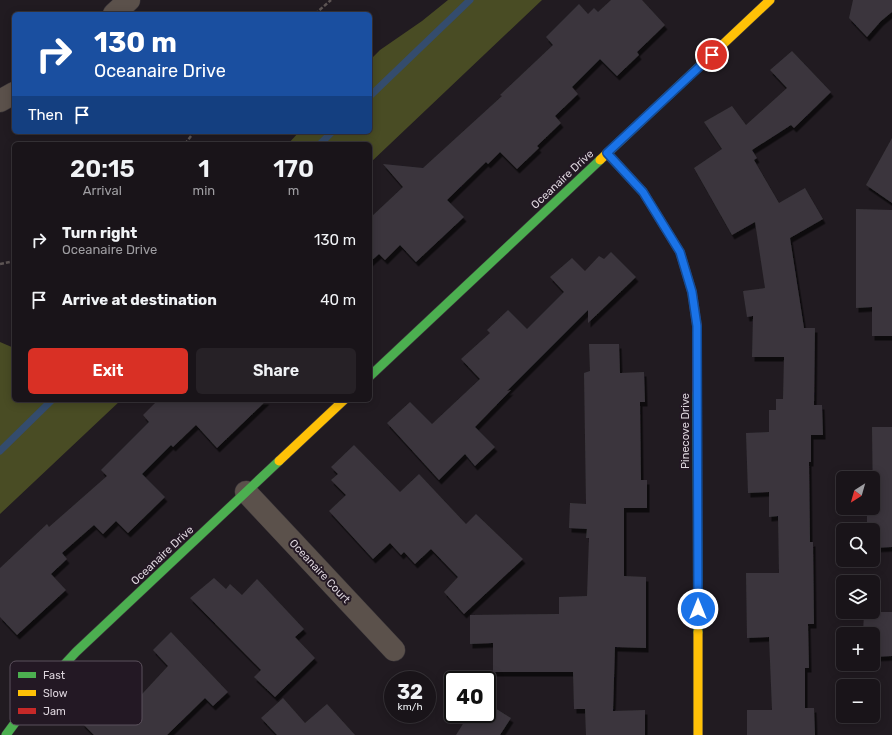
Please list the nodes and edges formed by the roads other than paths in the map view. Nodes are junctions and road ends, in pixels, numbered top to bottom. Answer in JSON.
{"nodes":[{"id":1,"x":129,"y":0,"type":"edge"},
{"id":2,"x":770,"y":0,"type":"edge"},
{"id":3,"x":116,"y":12,"type":"edge"},
{"id":4,"x":12,"y":94,"type":"edge"},
{"id":5,"x":0,"y":101,"type":"edge"},
{"id":6,"x":607,"y":153,"type":"junction"},
{"id":7,"x":372,"y":374,"type":"edge"},
{"id":8,"x":342,"y":402,"type":"edge"},
{"id":9,"x":246,"y":492,"type":"junction"},
{"id":10,"x":394,"y":650,"type":"dead end"},
{"id":11,"x":68,"y":661,"type":"edge"},
{"id":12,"x":13,"y":725,"type":"edge"},
{"id":13,"x":6,"y":735,"type":"edge"},
{"id":14,"x":698,"y":735,"type":"edge"}],
"edges":[{"from":1,"to":3,"type":"street"},
{"from":2,"to":6,"type":"street","name":"Oceanaire Drive"},
{"from":4,"to":5,"type":"street"},
{"from":6,"to":7,"type":"street","name":"Oceanaire Drive"},
{"from":6,"to":14,"type":"street","name":"Pinecove Drive"},
{"from":8,"to":9,"type":"street","name":"Oceanaire Drive"},
{"from":9,"to":10,"type":"street","name":"Oceanaire Court"},
{"from":9,"to":11,"type":"street","name":"Oceanaire Drive"},
{"from":12,"to":13,"type":"street","name":"Oceanaire Drive"}]}
